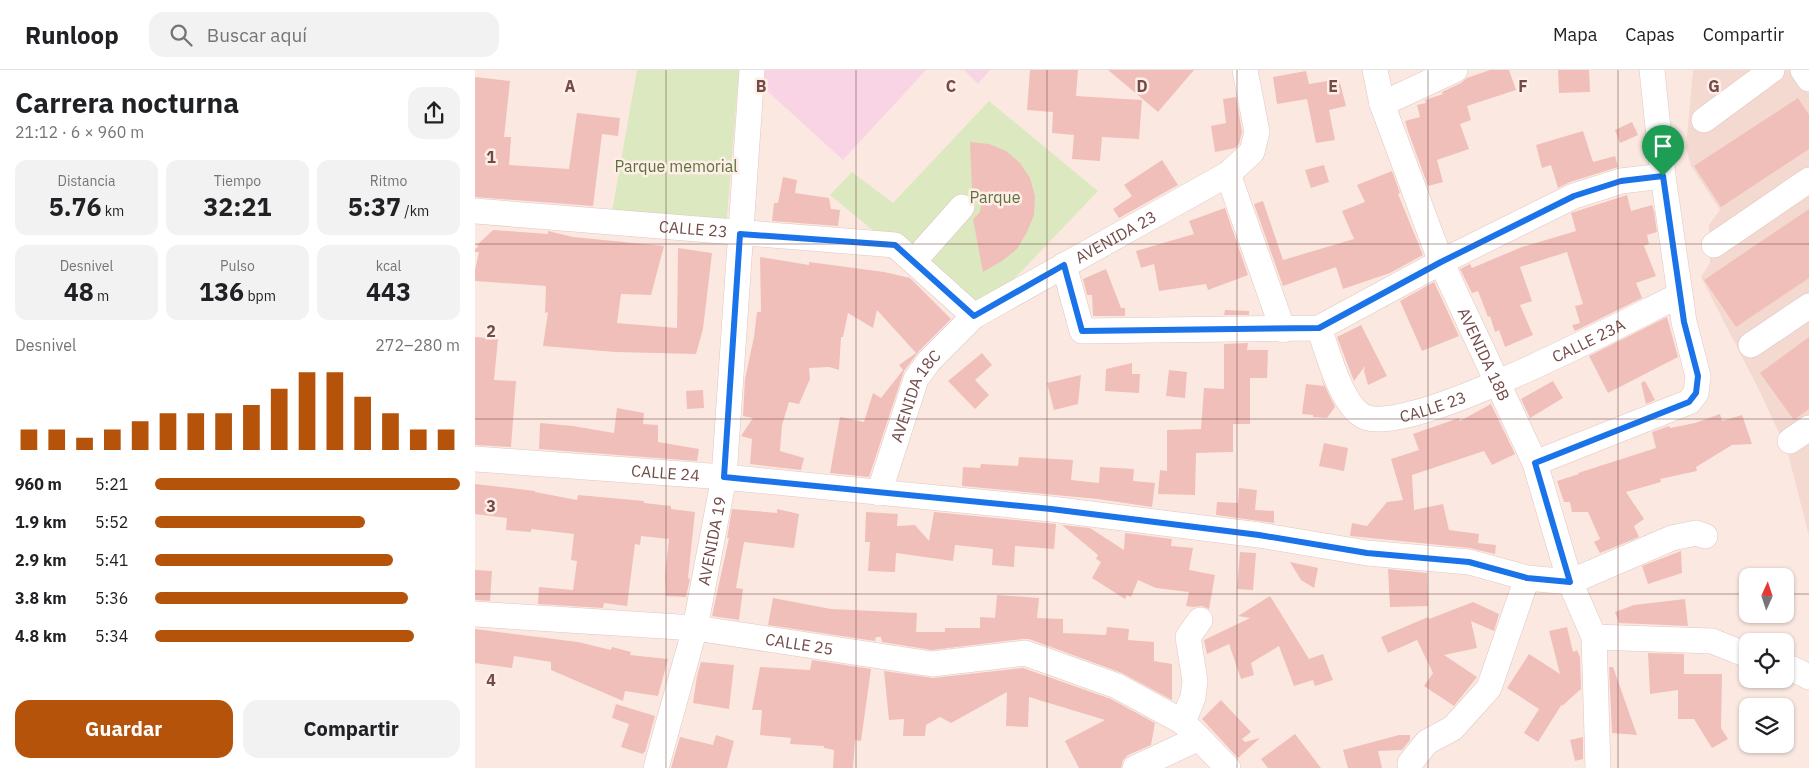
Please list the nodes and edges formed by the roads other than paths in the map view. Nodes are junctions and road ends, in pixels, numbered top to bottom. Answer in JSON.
{"nodes":[{"id":1,"x":752,"y":70,"type":"edge"},
{"id":2,"x":1245,"y":70,"type":"edge"},
{"id":3,"x":1375,"y":70,"type":"edge"},
{"id":4,"x":1455,"y":70,"type":"edge"},
{"id":5,"x":1652,"y":70,"type":"edge"},
{"id":6,"x":1772,"y":70,"type":"edge"},
{"id":7,"x":1803,"y":70,"type":"edge"},
{"id":8,"x":1809,"y":79,"type":"edge"},
{"id":9,"x":1382,"y":104,"type":"junction"},
{"id":10,"x":1705,"y":120,"type":"dead end"},
{"id":11,"x":1228,"y":174,"type":"junction"},
{"id":12,"x":1663,"y":176,"type":"junction"},
{"id":13,"x":1809,"y":180,"type":"edge"},
{"id":14,"x":962,"y":207,"type":"dead end"},
{"id":15,"x":475,"y":211,"type":"edge"},
{"id":16,"x":740,"y":234,"type":"junction"},
{"id":17,"x":1714,"y":244,"type":"dead end"},
{"id":18,"x":914,"y":261,"type":"junction"},
{"id":19,"x":1441,"y":262,"type":"junction"},
{"id":20,"x":1064,"y":265,"type":"junction"},
{"id":21,"x":1680,"y":295,"type":"junction"},
{"id":22,"x":1809,"y":306,"type":"edge"},
{"id":23,"x":974,"y":316,"type":"junction"},
{"id":24,"x":1319,"y":328,"type":"junction"},
{"id":25,"x":1283,"y":330,"type":"junction"},
{"id":26,"x":1751,"y":345,"type":"dead end"},
{"id":27,"x":1498,"y":384,"type":"junction"},
{"id":28,"x":475,"y":459,"type":"edge"},
{"id":29,"x":1535,"y":463,"type":"junction"},
{"id":30,"x":724,"y":477,"type":"junction"},
{"id":31,"x":879,"y":492,"type":"junction"},
{"id":32,"x":1705,"y":536,"type":"dead end"},
{"id":33,"x":1527,"y":578,"type":"junction"},
{"id":34,"x":1570,"y":582,"type":"junction"},
{"id":35,"x":475,"y":614,"type":"edge"},
{"id":36,"x":1200,"y":620,"type":"dead end"},
{"id":37,"x":695,"y":628,"type":"junction"},
{"id":38,"x":1594,"y":637,"type":"junction"},
{"id":39,"x":1739,"y":652,"type":"edge"},
{"id":40,"x":1794,"y":670,"type":"edge"},
{"id":41,"x":1809,"y":677,"type":"edge"},
{"id":42,"x":1191,"y":730,"type":"junction"},
{"id":43,"x":1410,"y":763,"type":"dead end"},
{"id":44,"x":656,"y":768,"type":"edge"},
{"id":45,"x":1135,"y":768,"type":"edge"},
{"id":46,"x":1228,"y":768,"type":"edge"},
{"id":47,"x":1598,"y":768,"type":"edge"}],
"edges":[{"from":1,"to":16,"type":"street","name":"AVENIDA 19"},
{"from":2,"to":11,"type":"street","name":"AVENIDA 23"},
{"from":3,"to":9,"type":"street","name":"AVENIDA 18B"},
{"from":4,"to":9,"type":"street"},
{"from":5,"to":12,"type":"street"},
{"from":6,"to":10,"type":"street"},
{"from":7,"to":8,"type":"street"},
{"from":9,"to":19,"type":"street","name":"AVENIDA 18B"},
{"from":11,"to":20,"type":"street","name":"AVENIDA 23"},
{"from":11,"to":25,"type":"street"},
{"from":12,"to":19,"type":"street"},
{"from":12,"to":21,"type":"street"},
{"from":13,"to":17,"type":"street"},
{"from":14,"to":18,"type":"street"},
{"from":15,"to":16,"type":"street","name":"CALLE 23"},
{"from":16,"to":18,"type":"street","name":"CALLE 23"},
{"from":16,"to":30,"type":"street","name":"AVENIDA 19"},
{"from":18,"to":23,"type":"street","name":"CALLE 23"},
{"from":19,"to":24,"type":"street"},
{"from":19,"to":27,"type":"street","name":"AVENIDA 18B"},
{"from":20,"to":23,"type":"street","name":"AVENIDA 23"},
{"from":20,"to":25,"type":"street"},
{"from":21,"to":27,"type":"street","name":"CALLE 23A"},
{"from":21,"to":29,"type":"street"},
{"from":22,"to":26,"type":"street"},
{"from":23,"to":31,"type":"street","name":"AVENIDA 18C"},
{"from":24,"to":25,"type":"street"},
{"from":24,"to":27,"type":"street","name":"CALLE 23"},
{"from":27,"to":29,"type":"street","name":"AVENIDA 18B"},
{"from":28,"to":30,"type":"street","name":"CALLE 24"},
{"from":29,"to":34,"type":"street","name":"AVENIDA 18B"},
{"from":30,"to":31,"type":"street","name":"CALLE 24"},
{"from":30,"to":37,"type":"street","name":"AVENIDA 19"},
{"from":31,"to":33,"type":"street","name":"CALLE 24"},
{"from":32,"to":34,"type":"street"},
{"from":33,"to":34,"type":"street","name":"CALLE 24"},
{"from":33,"to":43,"type":"street"},
{"from":34,"to":38,"type":"street","name":"AVENIDA 18B"},
{"from":35,"to":37,"type":"street","name":"CALLE 25"},
{"from":36,"to":42,"type":"street"},
{"from":37,"to":42,"type":"street","name":"CALLE 25"},
{"from":37,"to":44,"type":"street","name":"AVENIDA 19"},
{"from":38,"to":39,"type":"street"},
{"from":38,"to":47,"type":"street"},
{"from":40,"to":41,"type":"street"},
{"from":42,"to":45,"type":"street"},
{"from":42,"to":46,"type":"street","name":"CALLE 25"}]}
